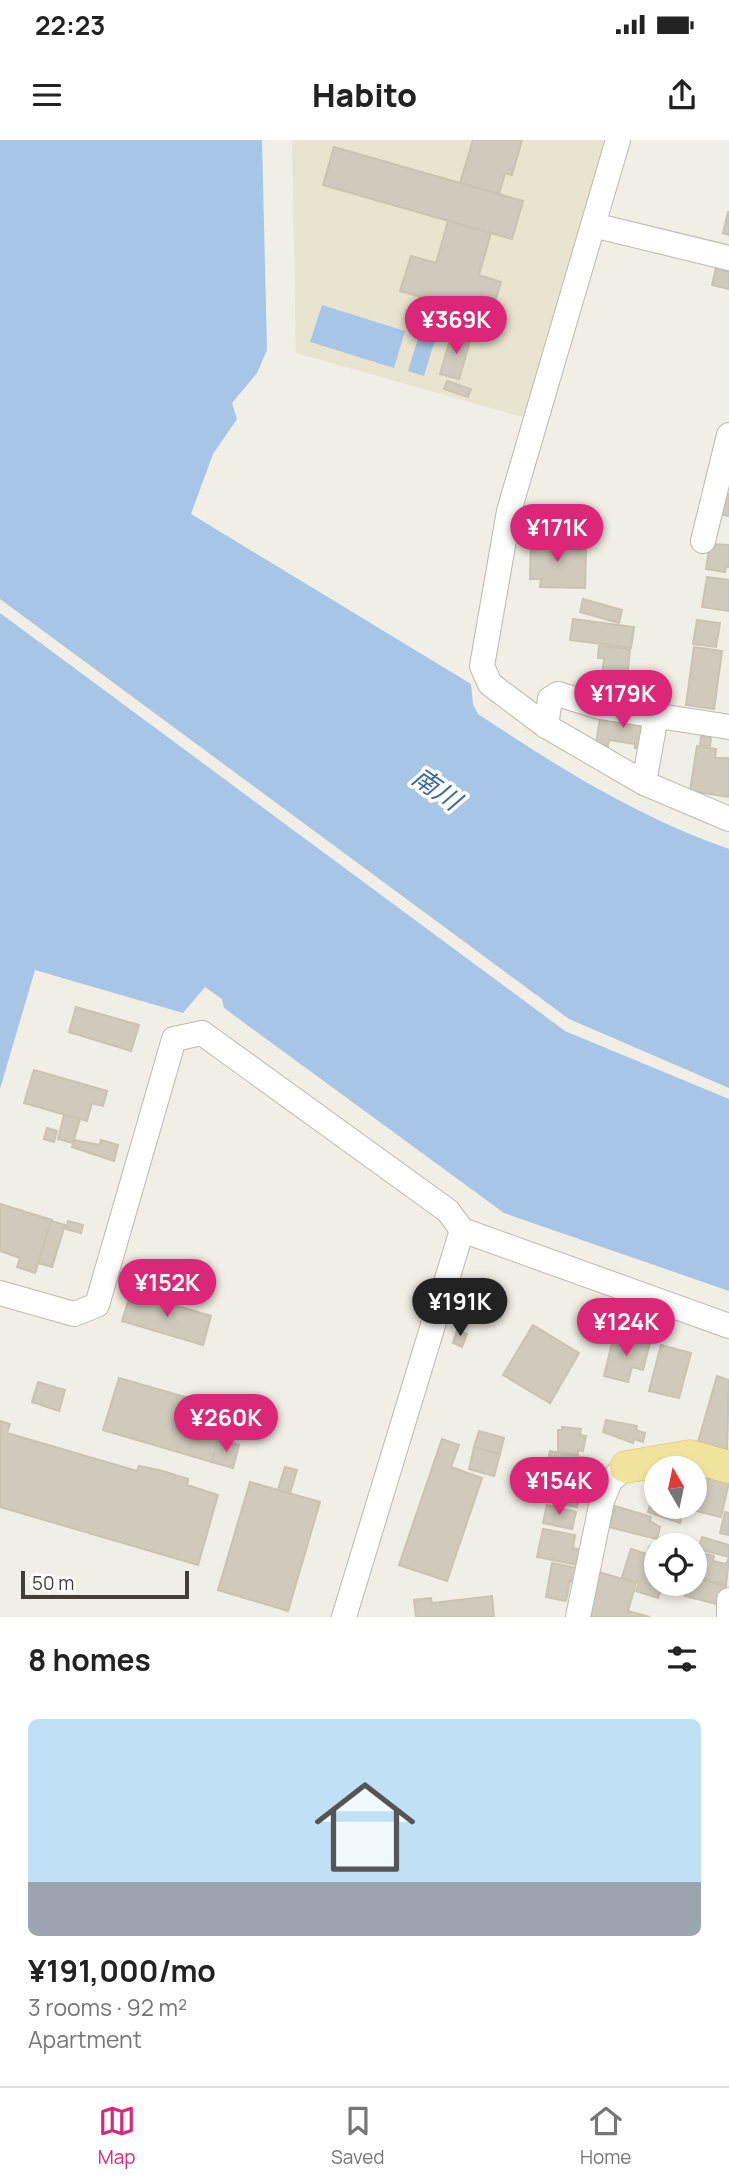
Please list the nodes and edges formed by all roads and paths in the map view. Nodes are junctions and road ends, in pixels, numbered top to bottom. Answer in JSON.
{"nodes":[{"id":1,"x":618,"y":140,"type":"edge"},
{"id":2,"x":593,"y":225,"type":"junction"},
{"id":3,"x":729,"y":258,"type":"edge"},
{"id":4,"x":729,"y":435,"type":"edge"},
{"id":5,"x":713,"y":534,"type":"edge"},
{"id":6,"x":656,"y":716,"type":"junction"},
{"id":7,"x":546,"y":726,"type":"junction"},
{"id":8,"x":729,"y":727,"type":"edge"},
{"id":9,"x":644,"y":782,"type":"junction"},
{"id":10,"x":729,"y":819,"type":"edge"},
{"id":11,"x":462,"y":1230,"type":"junction"},
{"id":12,"x":0,"y":1293,"type":"edge"},
{"id":13,"x":729,"y":1326,"type":"edge"},
{"id":14,"x":626,"y":1467,"type":"joint"},
{"id":15,"x":729,"y":1467,"type":"edge"},
{"id":16,"x":729,"y":1600,"type":"edge"},
{"id":17,"x":344,"y":1617,"type":"edge"},
{"id":18,"x":578,"y":1617,"type":"edge"},
{"id":19,"x":729,"y":1617,"type":"edge"}],
"edges":[{"from":1,"to":2,"type":"street"},
{"from":2,"to":3,"type":"street"},
{"from":2,"to":7,"type":"street"},
{"from":4,"to":5,"type":"street"},
{"from":6,"to":7,"type":"street"},
{"from":6,"to":8,"type":"street"},
{"from":6,"to":9,"type":"street"},
{"from":7,"to":9,"type":"street"},
{"from":9,"to":10,"type":"street"},
{"from":11,"to":12,"type":"street"},
{"from":11,"to":13,"type":"street"},
{"from":11,"to":17,"type":"street"},
{"from":14,"to":15,"type":"main road"},
{"from":14,"to":18,"type":"street"},
{"from":16,"to":19,"type":"street"}]}
